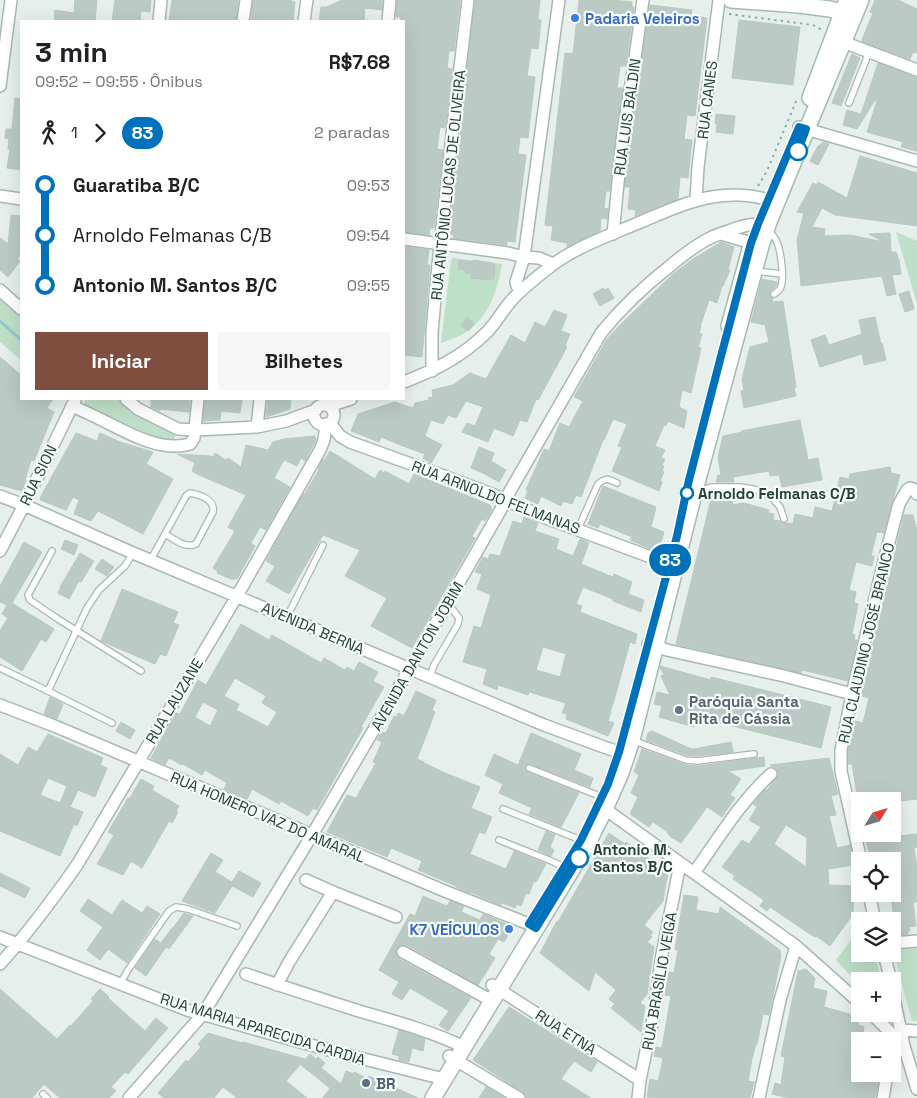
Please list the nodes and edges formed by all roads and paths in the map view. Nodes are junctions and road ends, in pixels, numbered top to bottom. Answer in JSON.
{"nodes":[{"id":1,"x":11,"y":0,"type":"edge"},
{"id":2,"x":162,"y":0,"type":"edge"},
{"id":3,"x":246,"y":0,"type":"edge"},
{"id":4,"x":307,"y":0,"type":"edge"},
{"id":5,"x":390,"y":0,"type":"edge"},
{"id":6,"x":468,"y":0,"type":"edge"},
{"id":7,"x":559,"y":0,"type":"edge"},
{"id":8,"x":643,"y":0,"type":"edge"},
{"id":9,"x":719,"y":0,"type":"edge"},
{"id":10,"x":732,"y":0,"type":"edge"},
{"id":11,"x":861,"y":0,"type":"edge"},
{"id":12,"x":800,"y":3,"type":"edge"},
{"id":13,"x":847,"y":11,"type":"edge"},
{"id":14,"x":716,"y":13,"type":"junction"},
{"id":15,"x":159,"y":20,"type":"edge"},
{"id":16,"x":243,"y":20,"type":"edge"},
{"id":17,"x":304,"y":20,"type":"edge"},
{"id":18,"x":388,"y":20,"type":"edge"},
{"id":19,"x":837,"y":42,"type":"junction"},
{"id":20,"x":868,"y":52,"type":"junction"},
{"id":21,"x":917,"y":70,"type":"edge"},
{"id":22,"x":0,"y":86,"type":"edge"},
{"id":23,"x":799,"y":93,"type":"dead end"},
{"id":24,"x":849,"y":103,"type":"dead end"},
{"id":25,"x":803,"y":128,"type":"junction"},
{"id":26,"x":917,"y":161,"type":"edge"},
{"id":27,"x":0,"y":196,"type":"edge"},
{"id":28,"x":751,"y":196,"type":"junction"},
{"id":29,"x":20,"y":199,"type":"edge"},
{"id":30,"x":696,"y":200,"type":"junction"},
{"id":31,"x":768,"y":200,"type":"junction"},
{"id":32,"x":763,"y":225,"type":"junction"},
{"id":33,"x":612,"y":234,"type":"junction"},
{"id":34,"x":721,"y":234,"type":"junction"},
{"id":35,"x":405,"y":239,"type":"edge"},
{"id":36,"x":441,"y":244,"type":"junction"},
{"id":37,"x":756,"y":245,"type":"junction"},
{"id":38,"x":524,"y":257,"type":"junction"},
{"id":39,"x":553,"y":264,"type":"junction"},
{"id":40,"x":754,"y":271,"type":"junction"},
{"id":41,"x":782,"y":274,"type":"junction"},
{"id":42,"x":0,"y":290,"type":"edge"},
{"id":43,"x":521,"y":291,"type":"junction"},
{"id":44,"x":774,"y":294,"type":"dead end"},
{"id":45,"x":20,"y":308,"type":"edge"},
{"id":46,"x":432,"y":370,"type":"junction"},
{"id":47,"x":405,"y":382,"type":"edge"},
{"id":48,"x":127,"y":400,"type":"edge"},
{"id":49,"x":198,"y":400,"type":"edge"},
{"id":50,"x":260,"y":400,"type":"edge"},
{"id":51,"x":346,"y":400,"type":"edge"},
{"id":52,"x":74,"y":402,"type":"edge"},
{"id":53,"x":325,"y":416,"type":"junction"},
{"id":54,"x":257,"y":427,"type":"junction"},
{"id":55,"x":196,"y":430,"type":"junction"},
{"id":56,"x":617,"y":483,"type":"dead end"},
{"id":57,"x":914,"y":491,"type":"edge"},
{"id":58,"x":694,"y":494,"type":"junction"},
{"id":59,"x":0,"y":496,"type":"edge"},
{"id":60,"x":506,"y":500,"type":"junction"},
{"id":61,"x":24,"y":505,"type":"junction"},
{"id":62,"x":784,"y":519,"type":"dead end"},
{"id":63,"x":578,"y":529,"type":"junction"},
{"id":64,"x":165,"y":534,"type":"junction"},
{"id":65,"x":323,"y":545,"type":"dead end"},
{"id":66,"x":0,"y":551,"type":"edge"},
{"id":67,"x":52,"y":551,"type":"dead end"},
{"id":68,"x":133,"y":553,"type":"junction"},
{"id":69,"x":150,"y":561,"type":"junction"},
{"id":70,"x":673,"y":564,"type":"junction"},
{"id":71,"x":236,"y":596,"type":"junction"},
{"id":72,"x":446,"y":606,"type":"junction"},
{"id":73,"x":287,"y":617,"type":"junction"},
{"id":74,"x":76,"y":631,"type":"junction"},
{"id":75,"x":652,"y":645,"type":"junction"},
{"id":76,"x":0,"y":668,"type":"edge"},
{"id":77,"x":410,"y":668,"type":"junction"},
{"id":78,"x":142,"y":671,"type":"dead end"},
{"id":79,"x":430,"y":676,"type":"junction"},
{"id":80,"x":48,"y":691,"type":"junction"},
{"id":81,"x":852,"y":694,"type":"junction"},
{"id":82,"x":0,"y":705,"type":"edge"},
{"id":83,"x":112,"y":723,"type":"dead end"},
{"id":84,"x":632,"y":740,"type":"junction"},
{"id":85,"x":623,"y":754,"type":"junction"},
{"id":86,"x":754,"y":754,"type":"dead end"},
{"id":87,"x":138,"y":762,"type":"junction"},
{"id":88,"x":529,"y":768,"type":"dead end"},
{"id":89,"x":771,"y":774,"type":"dead end"},
{"id":90,"x":604,"y":803,"type":"junction"},
{"id":91,"x":503,"y":809,"type":"dead end"},
{"id":92,"x":312,"y":835,"type":"junction"},
{"id":93,"x":499,"y":840,"type":"dead end"},
{"id":94,"x":581,"y":840,"type":"junction"},
{"id":95,"x":860,"y":852,"type":"edge"},
{"id":96,"x":680,"y":864,"type":"junction"},
{"id":97,"x":564,"y":867,"type":"junction"},
{"id":98,"x":694,"y":873,"type":"junction"},
{"id":99,"x":306,"y":880,"type":"dead end"},
{"id":100,"x":333,"y":892,"type":"junction"},
{"id":101,"x":396,"y":917,"type":"dead end"},
{"id":102,"x":237,"y":926,"type":"dead end"},
{"id":103,"x":532,"y":926,"type":"junction"},
{"id":104,"x":0,"y":937,"type":"edge"},
{"id":105,"x":917,"y":941,"type":"edge"},
{"id":106,"x":901,"y":942,"type":"edge"},
{"id":107,"x":18,"y":944,"type":"junction"},
{"id":108,"x":796,"y":946,"type":"junction"},
{"id":109,"x":404,"y":952,"type":"dead end"},
{"id":110,"x":0,"y":964,"type":"edge"},
{"id":111,"x":246,"y":974,"type":"dead end"},
{"id":112,"x":120,"y":984,"type":"junction"},
{"id":113,"x":277,"y":984,"type":"junction"},
{"id":114,"x":492,"y":990,"type":"junction"},
{"id":115,"x":851,"y":995,"type":"edge"},
{"id":116,"x":203,"y":1014,"type":"junction"},
{"id":117,"x":880,"y":1022,"type":"edge"},
{"id":118,"x":917,"y":1031,"type":"edge"},
{"id":119,"x":892,"y":1032,"type":"edge"},
{"id":120,"x":901,"y":1039,"type":"joint"},
{"id":121,"x":457,"y":1052,"type":"junction"},
{"id":122,"x":440,"y":1078,"type":"junction"},
{"id":123,"x":640,"y":1080,"type":"junction"},
{"id":124,"x":886,"y":1082,"type":"edge"},
{"id":125,"x":917,"y":1089,"type":"edge"},
{"id":126,"x":129,"y":1098,"type":"edge"},
{"id":127,"x":423,"y":1098,"type":"edge"},
{"id":128,"x":433,"y":1098,"type":"edge"},
{"id":129,"x":519,"y":1098,"type":"edge"},
{"id":130,"x":638,"y":1098,"type":"edge"},
{"id":131,"x":759,"y":1098,"type":"edge"},
{"id":132,"x":883,"y":1098,"type":"edge"}],
"edges":[{"from":1,"to":22,"type":"street"},
{"from":2,"to":15,"type":"street"},
{"from":3,"to":16,"type":"street"},
{"from":4,"to":17,"type":"street"},
{"from":5,"to":18,"type":"street"},
{"from":6,"to":36,"type":"street","name":"RUA ANTÔNIO LUCAS DE OLIVEIRA"},
{"from":7,"to":38,"type":"street"},
{"from":8,"to":33,"type":"street","name":"RUA LUIS BALDIN"},
{"from":9,"to":14,"type":"street","name":"RUA CANES"},
{"from":10,"to":12,"type":"main road"},
{"from":11,"to":13,"type":"main road"},
{"from":12,"to":13,"type":"main road"},
{"from":13,"to":19,"type":"main road"},
{"from":14,"to":19,"type":"path"},
{"from":14,"to":30,"type":"street","name":"RUA CANES"},
{"from":19,"to":20,"type":"street"},
{"from":19,"to":25,"type":"main road"},
{"from":20,"to":21,"type":"street"},
{"from":20,"to":24,"type":"lane"},
{"from":23,"to":28,"type":"path"},
{"from":25,"to":26,"type":"street"},
{"from":25,"to":31,"type":"main road"},
{"from":25,"to":32,"type":"main road"},
{"from":27,"to":29,"type":"street"},
{"from":28,"to":30,"type":"street"},
{"from":28,"to":31,"type":"street"},
{"from":30,"to":33,"type":"street"},
{"from":31,"to":32,"type":"main road"},
{"from":32,"to":34,"type":"street","name":"AVENIDA DANTON JOBIM"},
{"from":32,"to":37,"type":"main road"},
{"from":32,"to":41,"type":"lane"},
{"from":33,"to":39,"type":"street"},
{"from":34,"to":37,"type":"street"},
{"from":34,"to":60,"type":"street","name":"AVENIDA DANTON JOBIM"},
{"from":35,"to":36,"type":"street"},
{"from":36,"to":38,"type":"street"},
{"from":36,"to":46,"type":"street","name":"RUA ANTÔNIO LUCAS DE OLIVEIRA"},
{"from":37,"to":40,"type":"main road"},
{"from":37,"to":70,"type":"main road"},
{"from":38,"to":39,"type":"street"},
{"from":38,"to":43,"type":"street"},
{"from":39,"to":43,"type":"street"},
{"from":40,"to":41,"type":"lane"},
{"from":40,"to":58,"type":"main road"},
{"from":41,"to":44,"type":"lane"},
{"from":42,"to":45,"type":"street"},
{"from":43,"to":46,"type":"street"},
{"from":46,"to":47,"type":"street"},
{"from":48,"to":55,"type":"street"},
{"from":49,"to":55,"type":"street"},
{"from":50,"to":54,"type":"street"},
{"from":51,"to":53,"type":"street"},
{"from":52,"to":55,"type":"street"},
{"from":52,"to":61,"type":"street","name":"RUA SION"},
{"from":53,"to":54,"type":"street"},
{"from":53,"to":60,"type":"street","name":"RUA ARNOLDO FELMANAS"},
{"from":53,"to":71,"type":"street","name":"RUA LAUZANE"},
{"from":54,"to":55,"type":"street"},
{"from":56,"to":63,"type":"lane"},
{"from":57,"to":81,"type":"street","name":"RUA CLAUDINO JOSÉ BRANCO"},
{"from":58,"to":62,"type":"lane"},
{"from":58,"to":70,"type":"main road"},
{"from":59,"to":61,"type":"street","name":"AVENIDA BERNA"},
{"from":60,"to":63,"type":"street","name":"RUA ARNOLDO FELMANAS"},
{"from":60,"to":72,"type":"street","name":"AVENIDA DANTON JOBIM"},
{"from":61,"to":66,"type":"street","name":"RUA SION"},
{"from":61,"to":68,"type":"street","name":"AVENIDA BERNA"},
{"from":63,"to":70,"type":"street","name":"RUA ARNOLDO FELMANAS"},
{"from":64,"to":64,"type":"lane"},
{"from":64,"to":69,"type":"lane"},
{"from":65,"to":73,"type":"lane"},
{"from":67,"to":74,"type":"lane"},
{"from":68,"to":69,"type":"street","name":"AVENIDA BERNA"},
{"from":68,"to":74,"type":"lane"},
{"from":69,"to":71,"type":"street","name":"AVENIDA BERNA"},
{"from":70,"to":75,"type":"main road"},
{"from":71,"to":73,"type":"street","name":"AVENIDA BERNA"},
{"from":71,"to":87,"type":"street","name":"RUA LAUZANE"},
{"from":72,"to":77,"type":"street","name":"AVENIDA DANTON JOBIM"},
{"from":72,"to":79,"type":"lane"},
{"from":73,"to":77,"type":"street","name":"AVENIDA BERNA"},
{"from":74,"to":78,"type":"lane"},
{"from":74,"to":80,"type":"lane"},
{"from":75,"to":81,"type":"street"},
{"from":75,"to":84,"type":"main road"},
{"from":75,"to":85,"type":"main road"},
{"from":76,"to":80,"type":"lane"},
{"from":77,"to":79,"type":"street","name":"AVENIDA BERNA"},
{"from":77,"to":92,"type":"street","name":"AVENIDA DANTON JOBIM"},
{"from":79,"to":85,"type":"street","name":"AVENIDA BERNA"},
{"from":80,"to":83,"type":"lane"},
{"from":81,"to":95,"type":"street","name":"RUA CLAUDINO JOSÉ BRANCO"},
{"from":82,"to":87,"type":"street","name":"RUA HOMERO VAZ DO AMARAL"},
{"from":84,"to":85,"type":"main road"},
{"from":84,"to":86,"type":"lane"},
{"from":85,"to":90,"type":"main road"},
{"from":87,"to":92,"type":"street","name":"RUA HOMERO VAZ DO AMARAL"},
{"from":87,"to":107,"type":"street","name":"RUA LAUZANE"},
{"from":88,"to":90,"type":"lane"},
{"from":89,"to":98,"type":"street"},
{"from":90,"to":94,"type":"main road"},
{"from":90,"to":96,"type":"street"},
{"from":90,"to":103,"type":"main road"},
{"from":91,"to":94,"type":"lane"},
{"from":92,"to":103,"type":"street","name":"RUA HOMERO VAZ DO AMARAL"},
{"from":92,"to":116,"type":"street","name":"AVENIDA DANTON JOBIM"},
{"from":93,"to":97,"type":"lane"},
{"from":94,"to":97,"type":"main road"},
{"from":96,"to":98,"type":"street"},
{"from":96,"to":123,"type":"street","name":"RUA BRASÍLIO VEIGA"},
{"from":97,"to":103,"type":"main road"},
{"from":98,"to":108,"type":"street"},
{"from":99,"to":100,"type":"street"},
{"from":100,"to":101,"type":"street"},
{"from":100,"to":113,"type":"street"},
{"from":102,"to":112,"type":"lane"},
{"from":103,"to":114,"type":"main road"},
{"from":104,"to":107,"type":"street","name":"RUA MARIA APARECIDA CARDIA"},
{"from":105,"to":106,"type":"street"},
{"from":107,"to":110,"type":"street","name":"RUA LAUZANE"},
{"from":107,"to":112,"type":"street","name":"RUA MARIA APARECIDA CARDIA"},
{"from":108,"to":115,"type":"street"},
{"from":108,"to":131,"type":"street"},
{"from":109,"to":114,"type":"street","name":"RUA ETNA"},
{"from":111,"to":113,"type":"street"},
{"from":112,"to":116,"type":"street","name":"RUA MARIA APARECIDA CARDIA"},
{"from":113,"to":121,"type":"street"},
{"from":114,"to":121,"type":"main road"},
{"from":114,"to":123,"type":"street","name":"RUA ETNA"},
{"from":116,"to":122,"type":"street","name":"RUA MARIA APARECIDA CARDIA"},
{"from":116,"to":126,"type":"street","name":"AVENIDA DANTON JOBIM"},
{"from":117,"to":119,"type":"street"},
{"from":118,"to":120,"type":"street"},
{"from":120,"to":125,"type":"street"},
{"from":121,"to":122,"type":"main road"},
{"from":121,"to":129,"type":"street"},
{"from":122,"to":127,"type":"main road"},
{"from":122,"to":128,"type":"main road"},
{"from":123,"to":130,"type":"street","name":"RUA BRASÍLIO VEIGA"},
{"from":124,"to":132,"type":"street"}]}
